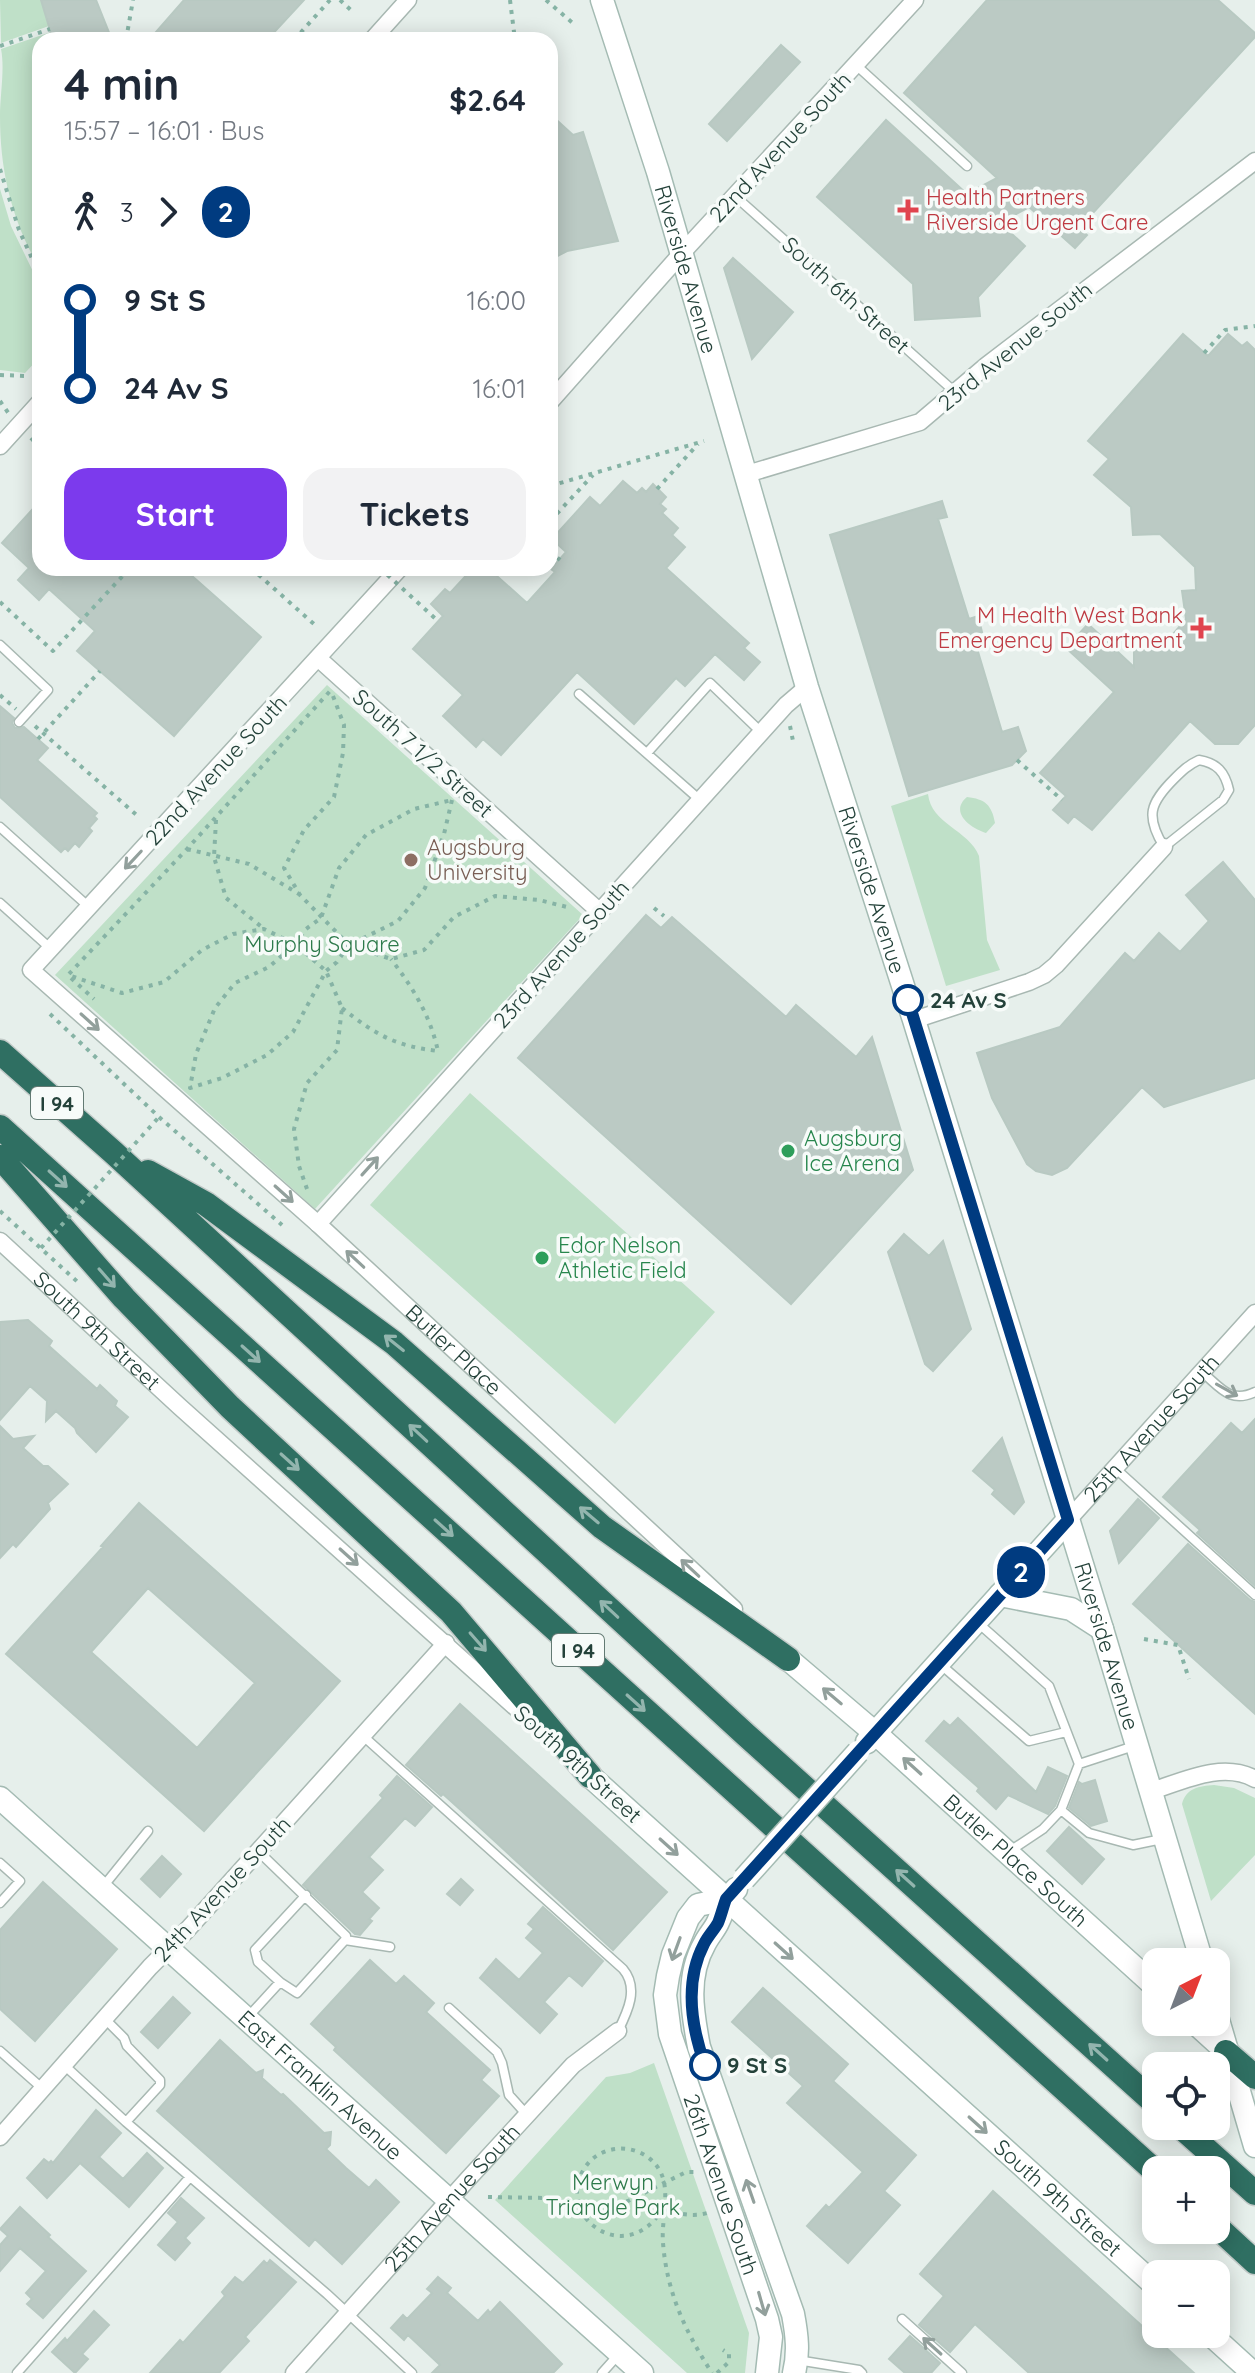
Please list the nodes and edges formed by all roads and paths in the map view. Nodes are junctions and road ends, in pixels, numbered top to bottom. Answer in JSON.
{"nodes":[{"id":1,"x":134,"y":0,"type":"edge"},
{"id":2,"x":330,"y":0,"type":"edge"},
{"id":3,"x":340,"y":0,"type":"edge"},
{"id":4,"x":408,"y":0,"type":"edge"},
{"id":5,"x":510,"y":0,"type":"edge"},
{"id":6,"x":546,"y":0,"type":"edge"},
{"id":7,"x":602,"y":0,"type":"edge"},
{"id":8,"x":915,"y":0,"type":"edge"},
{"id":9,"x":354,"y":13,"type":"dead end"},
{"id":10,"x":575,"y":25,"type":"dead end"},
{"id":11,"x":50,"y":29,"type":"dead end"},
{"id":12,"x":41,"y":32,"type":"edge"},
{"id":13,"x":128,"y":32,"type":"edge"},
{"id":14,"x":301,"y":32,"type":"edge"},
{"id":15,"x":379,"y":32,"type":"edge"},
{"id":16,"x":514,"y":32,"type":"edge"},
{"id":17,"x":32,"y":35,"type":"edge"},
{"id":18,"x":0,"y":46,"type":"edge"},
{"id":19,"x":856,"y":65,"type":"junction"},
{"id":20,"x":1255,"y":161,"type":"edge"},
{"id":21,"x":967,"y":166,"type":"dead end"},
{"id":22,"x":0,"y":169,"type":"edge"},
{"id":23,"x":736,"y":197,"type":"junction"},
{"id":24,"x":681,"y":254,"type":"junction"},
{"id":25,"x":32,"y":258,"type":"edge"},
{"id":26,"x":1255,"y":326,"type":"edge"},
{"id":27,"x":1204,"y":353,"type":"dead end"},
{"id":28,"x":0,"y":375,"type":"edge"},
{"id":29,"x":27,"y":376,"type":"dead end"},
{"id":30,"x":558,"y":393,"type":"edge"},
{"id":31,"x":956,"y":393,"type":"junction"},
{"id":32,"x":32,"y":411,"type":"edge"},
{"id":33,"x":0,"y":446,"type":"edge"},
{"id":34,"x":595,"y":473,"type":"junction"},
{"id":35,"x":747,"y":474,"type":"junction"},
{"id":36,"x":558,"y":484,"type":"edge"},
{"id":37,"x":657,"y":489,"type":"dead end"},
{"id":38,"x":558,"y":512,"type":"edge"},
{"id":39,"x":123,"y":576,"type":"edge"},
{"id":40,"x":260,"y":576,"type":"edge"},
{"id":41,"x":389,"y":576,"type":"edge"},
{"id":42,"x":393,"y":576,"type":"edge"},
{"id":43,"x":0,"y":602,"type":"edge"},
{"id":44,"x":438,"y":621,"type":"dead end"},
{"id":45,"x":315,"y":625,"type":"dead end"},
{"id":46,"x":0,"y":645,"type":"edge"},
{"id":47,"x":319,"y":659,"type":"junction"},
{"id":48,"x":100,"y":671,"type":"dead end"},
{"id":49,"x":807,"y":687,"type":"junction"},
{"id":50,"x":579,"y":694,"type":"dead end"},
{"id":51,"x":0,"y":695,"type":"edge"},
{"id":52,"x":21,"y":719,"type":"junction"},
{"id":53,"x":761,"y":732,"type":"junction"},
{"id":54,"x":38,"y":739,"type":"dead end"},
{"id":55,"x":647,"y":753,"type":"junction"},
{"id":56,"x":1017,"y":760,"type":"dead end"},
{"id":57,"x":700,"y":800,"type":"junction"},
{"id":58,"x":1062,"y":800,"type":"dead end"},
{"id":59,"x":140,"y":818,"type":"dead end"},
{"id":60,"x":216,"y":818,"type":"junction"},
{"id":61,"x":0,"y":827,"type":"edge"},
{"id":62,"x":1164,"y":847,"type":"junction"},
{"id":63,"x":187,"y":849,"type":"junction"},
{"id":64,"x":214,"y":857,"type":"junction"},
{"id":65,"x":300,"y":895,"type":"junction"},
{"id":66,"x":0,"y":903,"type":"edge"},
{"id":67,"x":89,"y":908,"type":"junction"},
{"id":68,"x":569,"y":908,"type":"dead end"},
{"id":69,"x":654,"y":908,"type":"dead end"},
{"id":70,"x":600,"y":912,"type":"junction"},
{"id":71,"x":664,"y":916,"type":"dead end"},
{"id":72,"x":321,"y":918,"type":"junction"},
{"id":73,"x":264,"y":929,"type":"junction"},
{"id":74,"x":295,"y":944,"type":"junction"},
{"id":75,"x":349,"y":945,"type":"junction"},
{"id":76,"x":51,"y":949,"type":"junction"},
{"id":77,"x":391,"y":959,"type":"junction"},
{"id":78,"x":31,"y":970,"type":"joint"},
{"id":79,"x":326,"y":971,"type":"junction"},
{"id":80,"x":342,"y":1008,"type":"junction"},
{"id":81,"x":50,"y":1013,"type":"dead end"},
{"id":82,"x":914,"y":1020,"type":"junction"},
{"id":83,"x":0,"y":1052,"type":"edge"},
{"id":84,"x":159,"y":1117,"type":"junction"},
{"id":85,"x":0,"y":1127,"type":"edge"},
{"id":86,"x":114,"y":1153,"type":"junction"},
{"id":87,"x":0,"y":1157,"type":"edge"},
{"id":88,"x":309,"y":1195,"type":"dead end"},
{"id":89,"x":0,"y":1211,"type":"edge"},
{"id":90,"x":318,"y":1224,"type":"junction"},
{"id":91,"x":282,"y":1225,"type":"dead end"},
{"id":92,"x":0,"y":1241,"type":"edge"},
{"id":93,"x":41,"y":1248,"type":"junction"},
{"id":94,"x":83,"y":1286,"type":"dead end"},
{"id":95,"x":1255,"y":1313,"type":"edge"},
{"id":96,"x":1202,"y":1372,"type":"junction"},
{"id":97,"x":1255,"y":1392,"type":"edge"},
{"id":98,"x":1115,"y":1468,"type":"junction"},
{"id":99,"x":1068,"y":1520,"type":"junction"},
{"id":100,"x":1000,"y":1595,"type":"junction"},
{"id":101,"x":1255,"y":1595,"type":"edge"},
{"id":102,"x":976,"y":1622,"type":"junction"},
{"id":103,"x":1102,"y":1629,"type":"junction"},
{"id":104,"x":1144,"y":1639,"type":"dead end"},
{"id":105,"x":446,"y":1643,"type":"junction"},
{"id":106,"x":788,"y":1659,"type":"junction"},
{"id":107,"x":939,"y":1663,"type":"junction"},
{"id":108,"x":1189,"y":1679,"type":"dead end"},
{"id":109,"x":1066,"y":1732,"type":"junction"},
{"id":110,"x":875,"y":1733,"type":"junction"},
{"id":111,"x":362,"y":1735,"type":"junction"},
{"id":112,"x":1136,"y":1746,"type":"junction"},
{"id":113,"x":1079,"y":1764,"type":"junction"},
{"id":114,"x":590,"y":1776,"type":"junction"},
{"id":115,"x":1255,"y":1779,"type":"edge"},
{"id":116,"x":1152,"y":1791,"type":"junction"},
{"id":117,"x":4,"y":1808,"type":"edge"},
{"id":118,"x":1061,"y":1810,"type":"junction"},
{"id":119,"x":148,"y":1831,"type":"dead end"},
{"id":120,"x":1166,"y":1838,"type":"junction"},
{"id":121,"x":258,"y":1851,"type":"junction"},
{"id":122,"x":1007,"y":1852,"type":"junction"},
{"id":123,"x":0,"y":1863,"type":"edge"},
{"id":124,"x":101,"y":1888,"type":"junction"},
{"id":125,"x":306,"y":1895,"type":"junction"},
{"id":126,"x":726,"y":1899,"type":"junction"},
{"id":127,"x":0,"y":1903,"type":"edge"},
{"id":128,"x":345,"y":1940,"type":"junction"},
{"id":129,"x":390,"y":1947,"type":"dead end"},
{"id":130,"x":1198,"y":1948,"type":"edge"},
{"id":131,"x":169,"y":1949,"type":"junction"},
{"id":132,"x":1142,"y":1974,"type":"edge"},
{"id":133,"x":280,"y":1982,"type":"junction"},
{"id":134,"x":449,"y":2008,"type":"dead end"},
{"id":135,"x":105,"y":2019,"type":"junction"},
{"id":136,"x":247,"y":2019,"type":"junction"},
{"id":137,"x":618,"y":2031,"type":"joint"},
{"id":138,"x":1209,"y":2036,"type":"edge"},
{"id":139,"x":1222,"y":2036,"type":"edge"},
{"id":140,"x":0,"y":2051,"type":"edge"},
{"id":141,"x":1226,"y":2052,"type":"joint"},
{"id":142,"x":1230,"y":2058,"type":"edge"},
{"id":143,"x":64,"y":2065,"type":"junction"},
{"id":144,"x":1246,"y":2083,"type":"edge"},
{"id":145,"x":43,"y":2089,"type":"junction"},
{"id":146,"x":1142,"y":2091,"type":"edge"},
{"id":147,"x":527,"y":2115,"type":"junction"},
{"id":148,"x":126,"y":2122,"type":"junction"},
{"id":149,"x":0,"y":2137,"type":"edge"},
{"id":150,"x":1196,"y":2140,"type":"edge"},
{"id":151,"x":1255,"y":2146,"type":"edge"},
{"id":152,"x":1142,"y":2159,"type":"edge"},
{"id":153,"x":696,"y":2172,"type":"dead end"},
{"id":154,"x":190,"y":2177,"type":"junction"},
{"id":155,"x":665,"y":2182,"type":"junction"},
{"id":156,"x":1255,"y":2193,"type":"edge"},
{"id":157,"x":488,"y":2197,"type":"dead end"},
{"id":158,"x":636,"y":2197,"type":"junction"},
{"id":159,"x":449,"y":2200,"type":"junction"},
{"id":160,"x":579,"y":2206,"type":"junction"},
{"id":161,"x":663,"y":2208,"type":"junction"},
{"id":162,"x":711,"y":2212,"type":"dead end"},
{"id":163,"x":1230,"y":2239,"type":"edge"},
{"id":164,"x":1255,"y":2262,"type":"edge"},
{"id":165,"x":1142,"y":2273,"type":"edge"},
{"id":166,"x":348,"y":2314,"type":"junction"},
{"id":167,"x":902,"y":2319,"type":"dead end"},
{"id":168,"x":1225,"y":2348,"type":"edge"},
{"id":169,"x":723,"y":2350,"type":"dead end"},
{"id":170,"x":620,"y":2353,"type":"junction"},
{"id":171,"x":795,"y":2367,"type":"edge"},
{"id":172,"x":17,"y":2373,"type":"edge"},
{"id":173,"x":294,"y":2373,"type":"edge"},
{"id":174,"x":412,"y":2373,"type":"edge"},
{"id":175,"x":602,"y":2373,"type":"edge"},
{"id":176,"x":642,"y":2373,"type":"edge"},
{"id":177,"x":714,"y":2373,"type":"edge"},
{"id":178,"x":767,"y":2373,"type":"edge"},
{"id":179,"x":862,"y":2373,"type":"edge"},
{"id":180,"x":962,"y":2373,"type":"edge"},
{"id":181,"x":1253,"y":2373,"type":"edge"}],
"edges":[{"from":1,"to":13,"type":"path"},
{"from":2,"to":14,"type":"path"},
{"from":3,"to":9,"type":"path"},
{"from":4,"to":15,"type":"street"},
{"from":5,"to":16,"type":"path"},
{"from":6,"to":10,"type":"path"},
{"from":7,"to":24,"type":"street","name":"Riverside Avenue"},
{"from":8,"to":19,"type":"street","name":"22nd Avenue South"},
{"from":11,"to":12,"type":"path"},
{"from":17,"to":18,"type":"path"},
{"from":19,"to":21,"type":"lane"},
{"from":19,"to":23,"type":"street","name":"22nd Avenue South"},
{"from":20,"to":31,"type":"street","name":"23rd Avenue South"},
{"from":22,"to":25,"type":"path"},
{"from":23,"to":24,"type":"street","name":"22nd Avenue South"},
{"from":23,"to":31,"type":"lane","name":"South 6th Street"},
{"from":24,"to":30,"type":"street","name":"22nd Avenue South"},
{"from":24,"to":35,"type":"street","name":"Riverside Avenue"},
{"from":26,"to":27,"type":"path"},
{"from":28,"to":29,"type":"path"},
{"from":31,"to":35,"type":"street","name":"23rd Avenue South"},
{"from":32,"to":33,"type":"street"},
{"from":34,"to":36,"type":"path"},
{"from":34,"to":37,"type":"path"},
{"from":34,"to":38,"type":"path"},
{"from":35,"to":49,"type":"street","name":"Riverside Avenue"},
{"from":39,"to":43,"type":"path"},
{"from":40,"to":45,"type":"path"},
{"from":41,"to":44,"type":"path","bridge":true},
{"from":42,"to":47,"type":"street","name":"22nd Avenue South"},
{"from":46,"to":52,"type":"lane"},
{"from":47,"to":67,"type":"street","name":"22nd Avenue South","one_way":true},
{"from":47,"to":70,"type":"street","name":"South 7 1/2 Street"},
{"from":48,"to":54,"type":"path","bridge":true},
{"from":49,"to":53,"type":"street","name":"23rd Avenue South"},
{"from":49,"to":82,"type":"street","name":"Riverside Avenue"},
{"from":50,"to":55,"type":"lane"},
{"from":51,"to":52,"type":"path"},
{"from":52,"to":59,"type":"path"},
{"from":53,"to":55,"type":"lane"},
{"from":53,"to":57,"type":"street","name":"23rd Avenue South"},
{"from":55,"to":57,"type":"lane"},
{"from":56,"to":58,"type":"path"},
{"from":57,"to":70,"type":"street","name":"23rd Avenue South"},
{"from":60,"to":63,"type":"path"},
{"from":60,"to":64,"type":"path"},
{"from":60,"to":65,"type":"path"},
{"from":61,"to":67,"type":"lane"},
{"from":62,"to":62,"type":"lane"},
{"from":62,"to":82,"type":"street"},
{"from":63,"to":64,"type":"path"},
{"from":63,"to":73,"type":"path"},
{"from":64,"to":65,"type":"path"},
{"from":64,"to":73,"type":"path"},
{"from":65,"to":72,"type":"path"},
{"from":66,"to":76,"type":"lane"},
{"from":67,"to":76,"type":"street","name":"22nd Avenue South"},
{"from":68,"to":77,"type":"path"},
{"from":69,"to":71,"type":"path"},
{"from":90,"to":70,"type":"street","name":"23rd Avenue South","one_way":true},
{"from":72,"to":74,"type":"path"},
{"from":72,"to":75,"type":"path"},
{"from":72,"to":75,"type":"path"},
{"from":73,"to":74,"type":"path"},
{"from":74,"to":79,"type":"path"},
{"from":74,"to":79,"type":"path"},
{"from":75,"to":77,"type":"path"},
{"from":75,"to":79,"type":"path"},
{"from":76,"to":78,"type":"street","name":"22nd Avenue South"},
{"from":77,"to":80,"type":"path"},
{"from":78,"to":90,"type":"street","name":"Butler Place","one_way":true},
{"from":79,"to":80,"type":"path"},
{"from":80,"to":88,"type":"path"},
{"from":81,"to":84,"type":"path"},
{"from":82,"to":99,"type":"street","name":"Riverside Avenue"},
{"from":83,"to":86,"type":"highway","number":"I 94"},
{"from":84,"to":91,"type":"path"},
{"from":84,"to":93,"type":"path","bridge":true},
{"from":85,"to":152,"type":"highway","number":"I 94","one_way":true},
{"from":106,"to":86,"type":"highway","one_way":true},
{"from":146,"to":86,"type":"highway","number":"I 94","one_way":true},
{"from":87,"to":114,"type":"highway","one_way":true},
{"from":89,"to":93,"type":"path"},
{"from":106,"to":90,"type":"street","name":"Butler Place","one_way":true},
{"from":92,"to":105,"type":"street","name":"South 9th Street","one_way":true},
{"from":93,"to":94,"type":"path"},
{"from":95,"to":96,"type":"street","name":"25th Avenue South"},
{"from":96,"to":97,"type":"lane","one_way":true},
{"from":96,"to":98,"type":"street","name":"25th Avenue South"},
{"from":98,"to":99,"type":"street","name":"25th Avenue South"},
{"from":98,"to":101,"type":"lane"},
{"from":99,"to":100,"type":"street","name":"25th Avenue South"},
{"from":99,"to":103,"type":"street","name":"Riverside Avenue"},
{"from":100,"to":102,"type":"street","name":"25th Avenue South"},
{"from":100,"to":103,"type":"street"},
{"from":102,"to":107,"type":"street","name":"25th Avenue South"},
{"from":102,"to":109,"type":"lane"},
{"from":103,"to":112,"type":"street","name":"Riverside Avenue"},
{"from":104,"to":108,"type":"path"},
{"from":105,"to":111,"type":"street","name":"24th Avenue South"},
{"from":105,"to":114,"type":"street","name":"South 9th Street"},
{"from":110,"to":106,"type":"street","name":"Butler Place","one_way":true},
{"from":107,"to":109,"type":"lane"},
{"from":107,"to":110,"type":"street","name":"25th Avenue South"},
{"from":109,"to":113,"type":"lane"},
{"from":122,"to":110,"type":"street","name":"Butler Place South","one_way":true},
{"from":110,"to":126,"type":"street","name":"25th Avenue South","bridge":true},
{"from":111,"to":121,"type":"street","name":"24th Avenue South"},
{"from":111,"to":137,"type":"lane"},
{"from":112,"to":113,"type":"lane"},
{"from":112,"to":116,"type":"street","name":"Riverside Avenue"},
{"from":113,"to":118,"type":"lane"},
{"from":114,"to":126,"type":"street","name":"South 9th Street","one_way":true},
{"from":115,"to":116,"type":"street"},
{"from":116,"to":120,"type":"street","name":"Riverside Avenue"},
{"from":117,"to":124,"type":"street","name":"East Franklin Avenue"},
{"from":118,"to":120,"type":"lane"},
{"from":118,"to":122,"type":"lane"},
{"from":119,"to":124,"type":"lane"},
{"from":120,"to":130,"type":"street","name":"Riverside Avenue"},
{"from":121,"to":125,"type":"lane"},
{"from":121,"to":131,"type":"street","name":"24th Avenue South"},
{"from":122,"to":132,"type":"street","name":"Butler Place South"},
{"from":123,"to":127,"type":"lane"},
{"from":124,"to":131,"type":"street","name":"East Franklin Avenue"},
{"from":125,"to":128,"type":"lane"},
{"from":125,"to":133,"type":"lane"},
{"from":126,"to":165,"type":"street","name":"South 9th Street","one_way":true},
{"from":171,"to":126,"type":"street","name":"26th Avenue South","one_way":true},
{"from":126,"to":178,"type":"street","name":"26th Avenue South","one_way":true},
{"from":128,"to":129,"type":"lane"},
{"from":128,"to":133,"type":"lane"},
{"from":131,"to":135,"type":"street","name":"24th Avenue South"},
{"from":131,"to":136,"type":"street","name":"East Franklin Avenue"},
{"from":133,"to":136,"type":"lane"},
{"from":134,"to":147,"type":"lane"},
{"from":135,"to":143,"type":"street","name":"24th Avenue South"},
{"from":135,"to":148,"type":"lane"},
{"from":136,"to":159,"type":"street","name":"East Franklin Avenue"},
{"from":137,"to":147,"type":"street","name":"25th Avenue South"},
{"from":138,"to":141,"type":"street"},
{"from":139,"to":141,"type":"street"},
{"from":140,"to":145,"type":"lane"},
{"from":142,"to":144,"type":"highway"},
{"from":143,"to":145,"type":"street","name":"24th Avenue South"},
{"from":143,"to":148,"type":"lane"},
{"from":144,"to":151,"type":"street"},
{"from":145,"to":149,"type":"street","name":"24th Avenue South"},
{"from":147,"to":159,"type":"street","name":"25th Avenue South"},
{"from":148,"to":154,"type":"lane"},
{"from":150,"to":156,"type":"highway"},
{"from":153,"to":155,"type":"path"},
{"from":154,"to":166,"type":"lane"},
{"from":154,"to":172,"type":"lane"},
{"from":155,"to":158,"type":"path"},
{"from":155,"to":160,"type":"path"},
{"from":155,"to":161,"type":"path"},
{"from":157,"to":160,"type":"path"},
{"from":158,"to":160,"type":"path"},
{"from":158,"to":161,"type":"path"},
{"from":159,"to":166,"type":"street","name":"25th Avenue South"},
{"from":159,"to":170,"type":"street","name":"East Franklin Avenue"},
{"from":160,"to":161,"type":"path"},
{"from":161,"to":162,"type":"path"},
{"from":161,"to":177,"type":"path"},
{"from":163,"to":164,"type":"highway"},
{"from":166,"to":173,"type":"street","name":"25th Avenue South"},
{"from":166,"to":174,"type":"lane"},
{"from":180,"to":167,"type":"lane","one_way":true},
{"from":168,"to":181,"type":"street"},
{"from":169,"to":177,"type":"path"},
{"from":170,"to":175,"type":"lane"},
{"from":170,"to":176,"type":"street","name":"East Franklin Avenue"},
{"from":171,"to":179,"type":"lane"}]}
